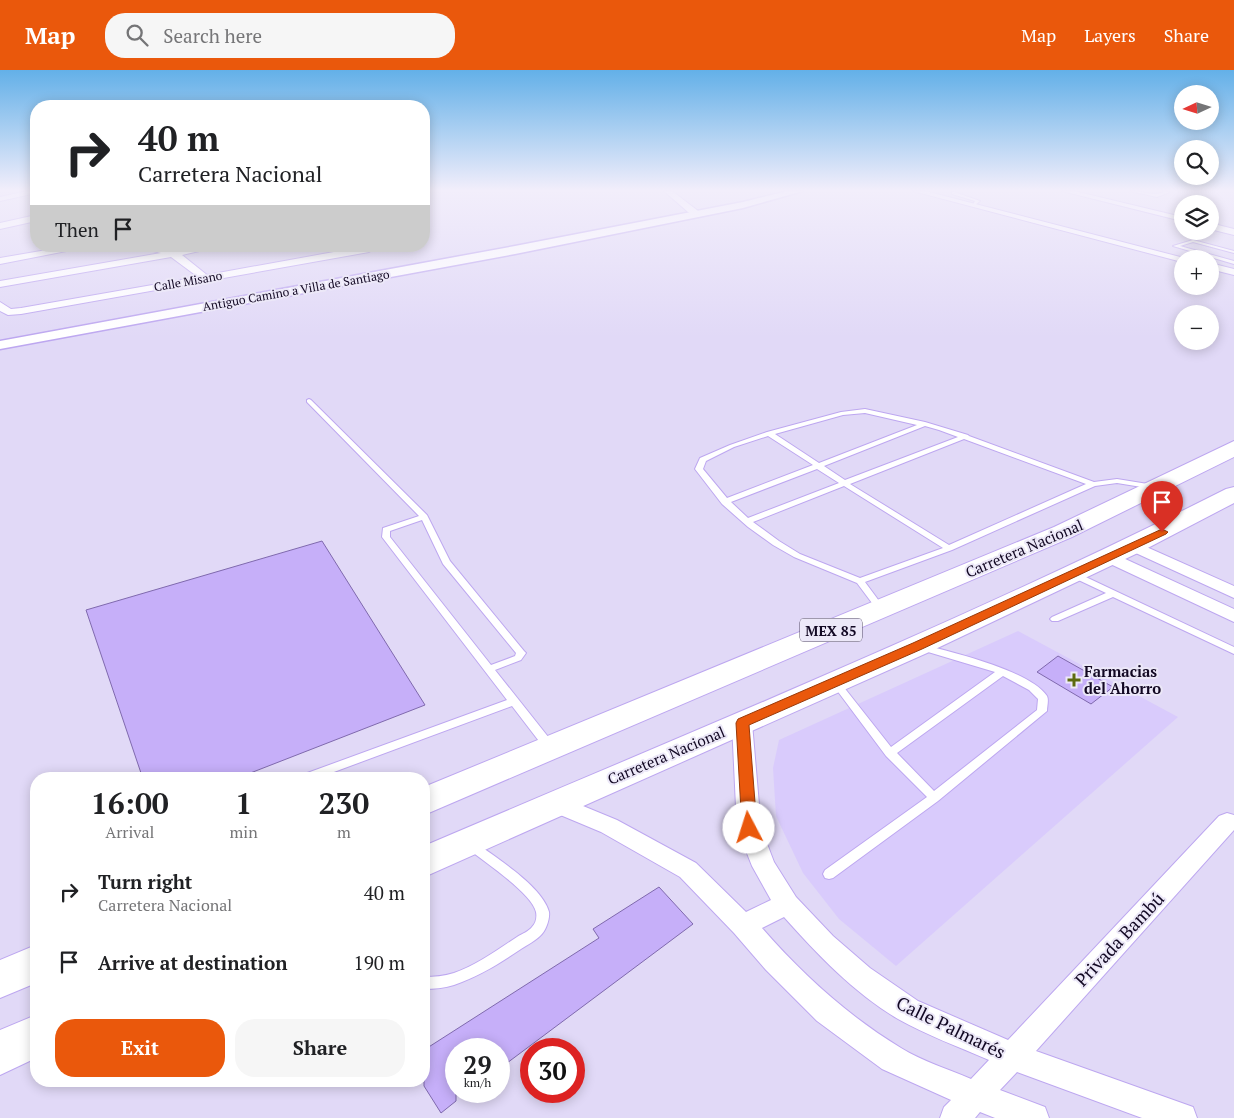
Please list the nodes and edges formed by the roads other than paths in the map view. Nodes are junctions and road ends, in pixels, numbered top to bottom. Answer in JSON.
{"nodes":[{"id":1,"x":542,"y":240,"type":"edge"},
{"id":2,"x":558,"y":240,"type":"edge"},
{"id":3,"x":1109,"y":240,"type":"edge"},
{"id":4,"x":53,"y":252,"type":"edge"},
{"id":5,"x":180,"y":252,"type":"edge"},
{"id":6,"x":350,"y":252,"type":"edge"},
{"id":7,"x":1234,"y":252,"type":"edge"},
{"id":8,"x":1174,"y":257,"type":"edge"},
{"id":9,"x":0,"y":261,"type":"edge"},
{"id":10,"x":1234,"y":263,"type":"edge"},
{"id":11,"x":1219,"y":268,"type":"edge"},
{"id":12,"x":1234,"y":272,"type":"edge"},
{"id":13,"x":205,"y":278,"type":"junction"},
{"id":14,"x":0,"y":284,"type":"edge"},
{"id":15,"x":4,"y":308,"type":"edge"},
{"id":16,"x":0,"y":338,"type":"edge"},
{"id":17,"x":0,"y":345,"type":"edge"},
{"id":18,"x":309,"y":401,"type":"dead end"},
{"id":19,"x":926,"y":424,"type":"junction"},
{"id":20,"x":769,"y":434,"type":"junction"},
{"id":21,"x":966,"y":436,"type":"junction"},
{"id":22,"x":1234,"y":448,"type":"edge"},
{"id":23,"x":820,"y":466,"type":"junction"},
{"id":24,"x":844,"y":483,"type":"junction"},
{"id":25,"x":1093,"y":484,"type":"junction"},
{"id":26,"x":1157,"y":488,"type":"junction"},
{"id":27,"x":1234,"y":494,"type":"edge"},
{"id":28,"x":725,"y":502,"type":"junction"},
{"id":29,"x":424,"y":517,"type":"junction"},
{"id":30,"x":748,"y":522,"type":"junction"},
{"id":31,"x":949,"y":548,"type":"junction"},
{"id":32,"x":1122,"y":552,"type":"junction"},
{"id":33,"x":1073,"y":574,"type":"junction"},
{"id":34,"x":860,"y":581,"type":"junction"},
{"id":35,"x":1234,"y":593,"type":"edge"},
{"id":36,"x":1112,"y":594,"type":"junction"},
{"id":37,"x":881,"y":609,"type":"junction"},
{"id":38,"x":1234,"y":616,"type":"edge"},
{"id":39,"x":1055,"y":619,"type":"dead end"},
{"id":40,"x":917,"y":646,"type":"junction"},
{"id":41,"x":1234,"y":652,"type":"edge"},
{"id":42,"x":489,"y":669,"type":"junction"},
{"id":43,"x":1002,"y":672,"type":"junction"},
{"id":44,"x":836,"y":682,"type":"junction"},
{"id":45,"x":514,"y":701,"type":"junction"},
{"id":46,"x":742,"y":723,"type":"junction"},
{"id":47,"x":551,"y":749,"type":"junction"},
{"id":48,"x":890,"y":753,"type":"junction"},
{"id":49,"x":322,"y":772,"type":"edge"},
{"id":50,"x":934,"y":798,"type":"junction"},
{"id":51,"x":430,"y":799,"type":"edge"},
{"id":52,"x":554,"y":803,"type":"junction"},
{"id":53,"x":1227,"y":822,"type":"dead end"},
{"id":54,"x":467,"y":842,"type":"junction"},
{"id":55,"x":430,"y":859,"type":"edge"},
{"id":56,"x":829,"y":874,"type":"dead end"},
{"id":57,"x":787,"y":904,"type":"junction"},
{"id":58,"x":743,"y":925,"type":"junction"},
{"id":59,"x":30,"y":966,"type":"edge"},
{"id":60,"x":0,"y":979,"type":"edge"},
{"id":61,"x":430,"y":984,"type":"edge"},
{"id":62,"x":30,"y":1039,"type":"edge"},
{"id":63,"x":0,"y":1053,"type":"edge"},
{"id":64,"x":1012,"y":1056,"type":"junction"},
{"id":65,"x":976,"y":1096,"type":"junction"},
{"id":66,"x":956,"y":1118,"type":"edge"},
{"id":67,"x":1034,"y":1118,"type":"edge"},
{"id":68,"x":1182,"y":1118,"type":"edge"}],
"edges":[{"from":1,"to":16,"type":"street"},
{"from":2,"to":17,"type":"street","name":"Antiguo Camino a Villa de Santiago"},
{"from":3,"to":8,"type":"street"},
{"from":4,"to":9,"type":"street"},
{"from":5,"to":13,"type":"street"},
{"from":5,"to":14,"type":"street"},
{"from":6,"to":13,"type":"street","name":"Calle Misano"},
{"from":7,"to":10,"type":"lane"},
{"from":11,"to":12,"type":"street"},
{"from":13,"to":15,"type":"street","name":"Calle Misano"},
{"from":18,"to":29,"type":"lane"},
{"from":19,"to":20,"type":"lane"},
{"from":19,"to":21,"type":"lane"},
{"from":19,"to":23,"type":"lane"},
{"from":20,"to":23,"type":"lane"},
{"from":20,"to":28,"type":"lane"},
{"from":21,"to":24,"type":"lane"},
{"from":21,"to":25,"type":"lane"},
{"from":22,"to":26,"type":"highway","name":"Carretera Nacional","number":"MEX 85"},
{"from":23,"to":24,"type":"lane"},
{"from":23,"to":28,"type":"lane"},
{"from":24,"to":30,"type":"lane"},
{"from":24,"to":31,"type":"lane"},
{"from":25,"to":26,"type":"lane"},
{"from":25,"to":31,"type":"lane"},
{"from":26,"to":37,"type":"highway","name":"Carretera Nacional","number":"MEX 85"},
{"from":27,"to":32,"type":"highway","name":"Carretera Nacional"},
{"from":28,"to":30,"type":"lane"},
{"from":29,"to":42,"type":"lane"},
{"from":29,"to":42,"type":"lane"},
{"from":30,"to":34,"type":"lane"},
{"from":31,"to":34,"type":"lane"},
{"from":32,"to":33,"type":"highway","name":"Carretera Nacional"},
{"from":32,"to":35,"type":"street"},
{"from":32,"to":38,"type":"street"},
{"from":33,"to":36,"type":"lane"},
{"from":33,"to":40,"type":"highway","name":"Carretera Nacional"},
{"from":34,"to":37,"type":"lane"},
{"from":36,"to":39,"type":"lane"},
{"from":36,"to":41,"type":"lane"},
{"from":37,"to":47,"type":"highway","name":"Carretera Nacional","number":"MEX 85"},
{"from":40,"to":43,"type":"lane"},
{"from":40,"to":44,"type":"highway","name":"Carretera Nacional"},
{"from":42,"to":45,"type":"lane"},
{"from":43,"to":48,"type":"lane"},
{"from":43,"to":50,"type":"lane"},
{"from":44,"to":46,"type":"highway","name":"Carretera Nacional"},
{"from":44,"to":48,"type":"lane"},
{"from":45,"to":47,"type":"lane"},
{"from":45,"to":49,"type":"lane"},
{"from":46,"to":52,"type":"highway","name":"Carretera Nacional"},
{"from":46,"to":57,"type":"street","name":"Calle Palmarés"},
{"from":47,"to":51,"type":"highway","name":"Carretera Nacional","number":"MEX 85"},
{"from":48,"to":50,"type":"lane"},
{"from":50,"to":56,"type":"lane"},
{"from":52,"to":54,"type":"highway","name":"Carretera Nacional"},
{"from":52,"to":58,"type":"street"},
{"from":53,"to":64,"type":"street","name":"Privada Bambú"},
{"from":54,"to":55,"type":"highway","name":"Carretera Nacional"},
{"from":54,"to":61,"type":"lane"},
{"from":57,"to":58,"type":"street"},
{"from":57,"to":64,"type":"street","name":"Calle Palmarés"},
{"from":58,"to":65,"type":"street"},
{"from":59,"to":60,"type":"highway"},
{"from":62,"to":63,"type":"highway"},
{"from":64,"to":65,"type":"street","name":"Privada Bambú"},
{"from":64,"to":68,"type":"street","name":"Calle Palmarés"},
{"from":65,"to":66,"type":"street","name":"Privada Bambú"},
{"from":65,"to":67,"type":"street"}]}
